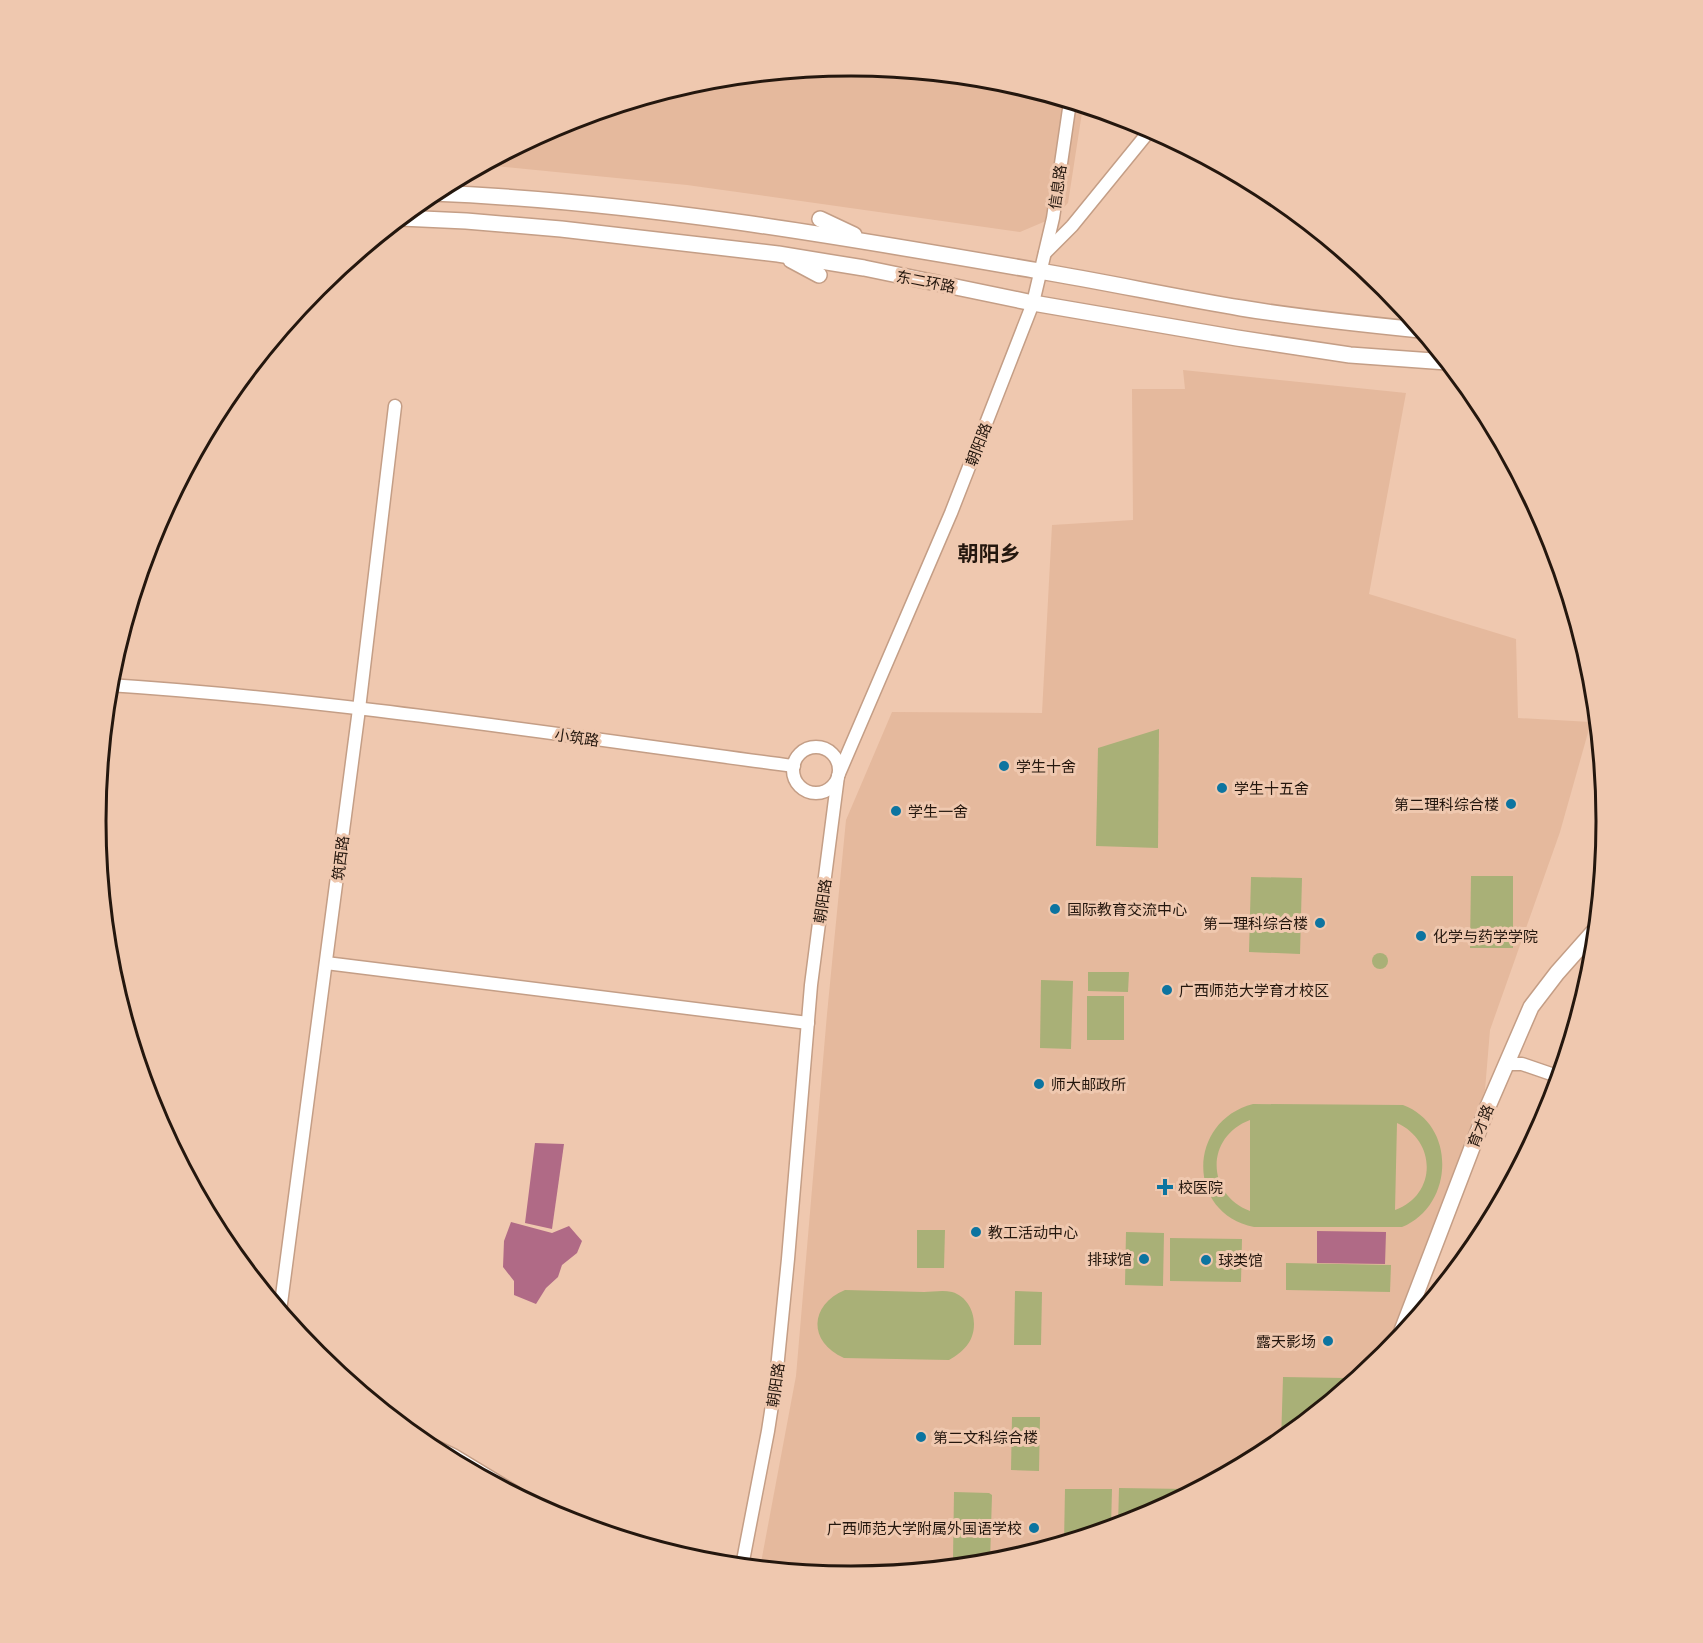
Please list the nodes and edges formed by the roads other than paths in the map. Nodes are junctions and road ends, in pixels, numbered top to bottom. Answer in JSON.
{"nodes":[{"id":1,"x":1069,"y":109,"type":"edge"},
{"id":2,"x":1144,"y":136,"type":"edge"},
{"id":3,"x":450,"y":194,"type":"edge"},
{"id":4,"x":414,"y":219,"type":"edge"},
{"id":5,"x":820,"y":219,"type":"dead end"},
{"id":6,"x":868,"y":242,"type":"junction"},
{"id":7,"x":1045,"y":253,"type":"junction"},
{"id":8,"x":778,"y":254,"type":"junction"},
{"id":9,"x":1040,"y":271,"type":"junction"},
{"id":10,"x":819,"y":275,"type":"dead end"},
{"id":11,"x":1033,"y":303,"type":"junction"},
{"id":12,"x":1411,"y":329,"type":"edge"},
{"id":13,"x":1438,"y":361,"type":"edge"},
{"id":14,"x":395,"y":405,"type":"dead end"},
{"id":15,"x":119,"y":686,"type":"edge"},
{"id":16,"x":359,"y":709,"type":"junction"},
{"id":17,"x":794,"y":766,"type":"junction"},
{"id":18,"x":838,"y":776,"type":"junction"},
{"id":19,"x":1587,"y":940,"type":"edge"},
{"id":20,"x":326,"y":963,"type":"junction"},
{"id":21,"x":808,"y":1023,"type":"junction"},
{"id":22,"x":1506,"y":1064,"type":"junction"},
{"id":23,"x":1552,"y":1074,"type":"edge"},
{"id":24,"x":281,"y":1301,"type":"edge"},
{"id":25,"x":1406,"y":1319,"type":"edge"},
{"id":26,"x":743,"y":1558,"type":"edge"}],
"edges":[{"from":1,"to":7,"type":"street","name":"信息路"},
{"from":2,"to":7,"type":"street"},
{"from":3,"to":6,"type":"main road","name":"东二环路"},
{"from":4,"to":8,"type":"main road","name":"东二环路"},
{"from":5,"to":6,"type":"main road"},
{"from":6,"to":9,"type":"main road","name":"东二环路"},
{"from":7,"to":9,"type":"street","name":"信息路"},
{"from":8,"to":10,"type":"main road"},
{"from":8,"to":11,"type":"main road","name":"东二环路"},
{"from":9,"to":11,"type":"street","name":"朝阳路"},
{"from":9,"to":12,"type":"main road","name":"东二环路"},
{"from":11,"to":13,"type":"main road","name":"东二环路"},
{"from":11,"to":18,"type":"street","name":"朝阳路"},
{"from":14,"to":16,"type":"street","name":"筑西路"},
{"from":15,"to":16,"type":"street","name":"小筑路"},
{"from":16,"to":17,"type":"street","name":"小筑路"},
{"from":16,"to":20,"type":"street","name":"筑西路"},
{"from":17,"to":18,"type":"street"},
{"from":17,"to":18,"type":"street"},
{"from":18,"to":21,"type":"street","name":"朝阳路"},
{"from":19,"to":22,"type":"main road","name":"育才路"},
{"from":20,"to":21,"type":"street"},
{"from":20,"to":24,"type":"street","name":"筑西路"},
{"from":21,"to":26,"type":"street","name":"朝阳路"},
{"from":22,"to":23,"type":"street"},
{"from":22,"to":25,"type":"main road","name":"育才路"}]}
